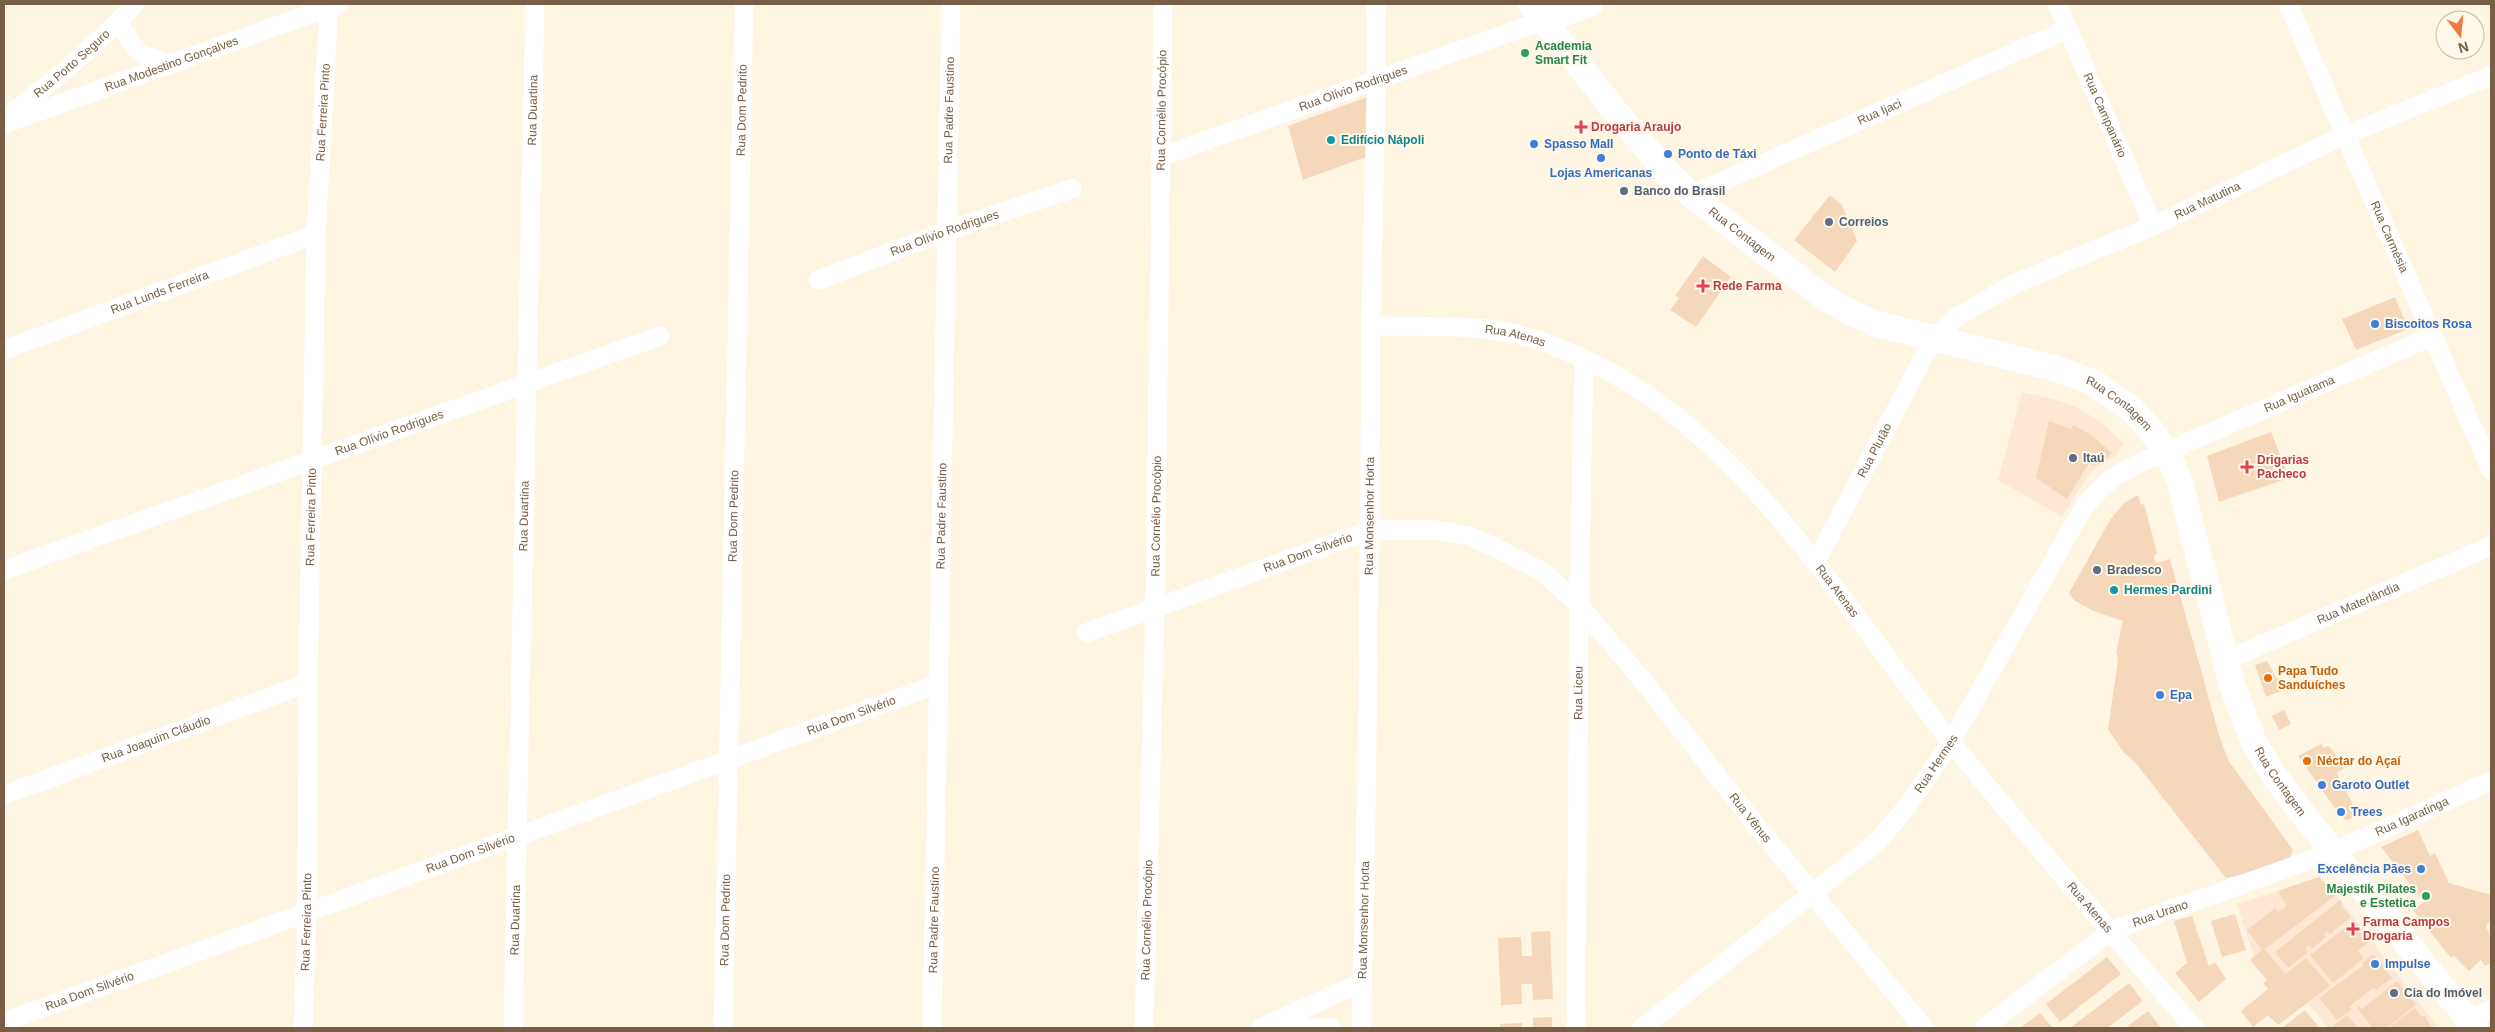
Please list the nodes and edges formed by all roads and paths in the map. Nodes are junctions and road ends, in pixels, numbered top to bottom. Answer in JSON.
{"nodes":[{"id":1,"x":134,"y":4,"type":"edge"},
{"id":2,"x":535,"y":4,"type":"edge"},
{"id":3,"x":744,"y":4,"type":"edge"},
{"id":4,"x":951,"y":4,"type":"edge"},
{"id":5,"x":1163,"y":4,"type":"edge"},
{"id":6,"x":1376,"y":4,"type":"edge"},
{"id":7,"x":1590,"y":4,"type":"edge"},
{"id":8,"x":2057,"y":4,"type":"edge"},
{"id":9,"x":2288,"y":4,"type":"edge"},
{"id":10,"x":333,"y":5,"type":"edge"},
{"id":11,"x":1538,"y":12,"type":"edge"},
{"id":12,"x":118,"y":22,"type":"junction"},
{"id":13,"x":2068,"y":29,"type":"junction"},
{"id":14,"x":172,"y":64,"type":"junction"},
{"id":15,"x":2491,"y":76,"type":"edge"},
{"id":16,"x":1378,"y":80,"type":"junction"},
{"id":17,"x":4,"y":120,"type":"edge"},
{"id":18,"x":4,"y":124,"type":"edge"},
{"id":19,"x":2345,"y":135,"type":"junction"},
{"id":20,"x":1160,"y":158,"type":"junction"},
{"id":21,"x":1072,"y":189,"type":"dead end"},
{"id":22,"x":1691,"y":195,"type":"junction"},
{"id":23,"x":2153,"y":226,"type":"junction"},
{"id":24,"x":947,"y":231,"type":"junction"},
{"id":25,"x":316,"y":234,"type":"junction"},
{"id":26,"x":818,"y":280,"type":"dead end"},
{"id":27,"x":1371,"y":326,"type":"junction"},
{"id":28,"x":660,"y":336,"type":"dead end"},
{"id":29,"x":2433,"y":336,"type":"junction"},
{"id":30,"x":1933,"y":339,"type":"junction"},
{"id":31,"x":4,"y":350,"type":"edge"},
{"id":32,"x":1584,"y":358,"type":"junction"},
{"id":33,"x":527,"y":384,"type":"junction"},
{"id":34,"x":2166,"y":451,"type":"junction"},
{"id":35,"x":311,"y":461,"type":"junction"},
{"id":36,"x":2491,"y":470,"type":"edge"},
{"id":37,"x":1370,"y":530,"type":"junction"},
{"id":38,"x":2491,"y":546,"type":"edge"},
{"id":39,"x":1816,"y":562,"type":"junction"},
{"id":40,"x":4,"y":570,"type":"edge"},
{"id":41,"x":1579,"y":605,"type":"junction"},
{"id":42,"x":1155,"y":609,"type":"junction"},
{"id":43,"x":1086,"y":632,"type":"dead end"},
{"id":44,"x":2226,"y":660,"type":"junction"},
{"id":45,"x":308,"y":683,"type":"junction"},
{"id":46,"x":938,"y":684,"type":"junction"},
{"id":47,"x":1951,"y":742,"type":"junction"},
{"id":48,"x":729,"y":760,"type":"junction"},
{"id":49,"x":2491,"y":782,"type":"edge"},
{"id":50,"x":4,"y":795,"type":"edge"},
{"id":51,"x":517,"y":837,"type":"junction"},
{"id":52,"x":2333,"y":852,"type":"junction"},
{"id":53,"x":1812,"y":894,"type":"junction"},
{"id":54,"x":307,"y":912,"type":"junction"},
{"id":55,"x":2110,"y":931,"type":"junction"},
{"id":56,"x":1362,"y":982,"type":"junction"},
{"id":57,"x":2491,"y":1009,"type":"edge"},
{"id":58,"x":4,"y":1022,"type":"edge"},
{"id":59,"x":2471,"y":1024,"type":"edge"},
{"id":60,"x":303,"y":1028,"type":"edge"},
{"id":61,"x":513,"y":1028,"type":"edge"},
{"id":62,"x":723,"y":1028,"type":"edge"},
{"id":63,"x":932,"y":1028,"type":"edge"},
{"id":64,"x":1144,"y":1028,"type":"edge"},
{"id":65,"x":1264,"y":1028,"type":"edge"},
{"id":66,"x":1331,"y":1028,"type":"edge"},
{"id":67,"x":1360,"y":1028,"type":"edge"},
{"id":68,"x":1576,"y":1028,"type":"edge"},
{"id":69,"x":1642,"y":1028,"type":"edge"},
{"id":70,"x":1924,"y":1028,"type":"edge"},
{"id":71,"x":1984,"y":1028,"type":"edge"},
{"id":72,"x":2194,"y":1028,"type":"edge"}],
"edges":[{"from":1,"to":12,"type":"street","name":"Rua Porto Seguro"},
{"from":2,"to":33,"type":"street","name":"Rua Duartina"},
{"from":3,"to":48,"type":"street","name":"Rua Dom Pedrito"},
{"from":4,"to":24,"type":"street","name":"Rua Padre Faustino"},
{"from":5,"to":20,"type":"street","name":"Rua Cornélio Procópio"},
{"from":6,"to":16,"type":"street","name":"Rua Monsenhor Horta"},
{"from":7,"to":11,"type":"street"},
{"from":8,"to":13,"type":"street","name":"Rua Campanário"},
{"from":9,"to":19,"type":"street","name":"Rua Carmésia"},
{"from":10,"to":14,"type":"street","name":"Rua Modestino Gonçalves"},
{"from":10,"to":25,"type":"street","name":"Rua Ferreira Pinto"},
{"from":11,"to":16,"type":"street","name":"Rua Olívio Rodrigues"},
{"from":11,"to":22,"type":"street","name":"Rua Contagem"},
{"from":12,"to":14,"type":"street"},
{"from":12,"to":17,"type":"street","name":"Rua Porto Seguro"},
{"from":13,"to":22,"type":"street","name":"Rua Ijaci"},
{"from":13,"to":23,"type":"street","name":"Rua Campanário"},
{"from":14,"to":18,"type":"street","name":"Rua Modestino Gonçalves"},
{"from":15,"to":19,"type":"street","name":"Rua Matutina"},
{"from":16,"to":20,"type":"street","name":"Rua Olívio Rodrigues"},
{"from":16,"to":27,"type":"street","name":"Rua Monsenhor Horta"},
{"from":19,"to":23,"type":"street","name":"Rua Matutina"},
{"from":19,"to":29,"type":"street","name":"Rua Carmésia"},
{"from":20,"to":42,"type":"street","name":"Rua Cornélio Procópio"},
{"from":21,"to":24,"type":"street","name":"Rua Olívio Rodrigues"},
{"from":22,"to":30,"type":"street","name":"Rua Contagem"},
{"from":23,"to":30,"type":"street","name":"Rua Matutina"},
{"from":24,"to":26,"type":"street","name":"Rua Olívio Rodrigues"},
{"from":24,"to":46,"type":"street","name":"Rua Padre Faustino"},
{"from":25,"to":31,"type":"street","name":"Rua Lunds Ferreira"},
{"from":25,"to":35,"type":"street","name":"Rua Ferreira Pinto"},
{"from":27,"to":32,"type":"street","name":"Rua Atenas"},
{"from":27,"to":37,"type":"street","name":"Rua Monsenhor Horta"},
{"from":28,"to":33,"type":"street","name":"Rua Olívio Rodrigues"},
{"from":29,"to":34,"type":"street","name":"Rua Iguatama"},
{"from":29,"to":36,"type":"street","name":"Rua Carmésia"},
{"from":30,"to":34,"type":"street","name":"Rua Contagem"},
{"from":30,"to":39,"type":"street","name":"Rua Plutão"},
{"from":32,"to":39,"type":"street","name":"Rua Atenas"},
{"from":32,"to":41,"type":"street","name":"Rua Liceu"},
{"from":33,"to":35,"type":"street","name":"Rua Olívio Rodrigues"},
{"from":33,"to":51,"type":"street","name":"Rua Duartina"},
{"from":34,"to":44,"type":"street","name":"Rua Contagem"},
{"from":34,"to":47,"type":"street","name":"Rua Hermes"},
{"from":35,"to":40,"type":"street","name":"Rua Olívio Rodrigues"},
{"from":35,"to":45,"type":"street","name":"Rua Ferreira Pinto"},
{"from":37,"to":41,"type":"street","name":"Rua Dom Silvério"},
{"from":37,"to":42,"type":"street","name":"Rua Dom Silvério"},
{"from":37,"to":56,"type":"street","name":"Rua Monsenhor Horta"},
{"from":38,"to":44,"type":"street","name":"Rua Materlândia"},
{"from":39,"to":47,"type":"street","name":"Rua Atenas"},
{"from":41,"to":53,"type":"street","name":"Rua Vênus"},
{"from":41,"to":68,"type":"street","name":"Rua Liceu"},
{"from":42,"to":43,"type":"street","name":"Rua Dom Silvério"},
{"from":42,"to":64,"type":"street","name":"Rua Cornélio Procópio"},
{"from":44,"to":52,"type":"street","name":"Rua Contagem"},
{"from":45,"to":50,"type":"street","name":"Rua Joaquim Cláudio"},
{"from":45,"to":54,"type":"street","name":"Rua Ferreira Pinto"},
{"from":46,"to":48,"type":"street","name":"Rua Dom Silvério"},
{"from":46,"to":63,"type":"street","name":"Rua Padre Faustino"},
{"from":47,"to":53,"type":"street","name":"Rua Hermes"},
{"from":47,"to":55,"type":"street","name":"Rua Atenas"},
{"from":48,"to":51,"type":"street","name":"Rua Dom Silvério"},
{"from":48,"to":62,"type":"street","name":"Rua Dom Pedrito"},
{"from":49,"to":52,"type":"street","name":"Rua Igaratinga"},
{"from":51,"to":54,"type":"street","name":"Rua Dom Silvério"},
{"from":51,"to":61,"type":"street","name":"Rua Duartina"},
{"from":52,"to":55,"type":"street","name":"Rua Urano"},
{"from":52,"to":59,"type":"street","name":"Rua Contagem"},
{"from":53,"to":69,"type":"street","name":"Rua Hermes"},
{"from":53,"to":70,"type":"street","name":"Rua Vênus"},
{"from":54,"to":58,"type":"street","name":"Rua Dom Silvério"},
{"from":54,"to":60,"type":"street","name":"Rua Ferreira Pinto"},
{"from":55,"to":71,"type":"street","name":"Rua Urano"},
{"from":55,"to":72,"type":"street","name":"Rua Atenas"},
{"from":56,"to":65,"type":"street"},
{"from":56,"to":67,"type":"street","name":"Rua Monsenhor Horta"},
{"from":57,"to":59,"type":"street"},
{"from":65,"to":66,"type":"street"}]}
